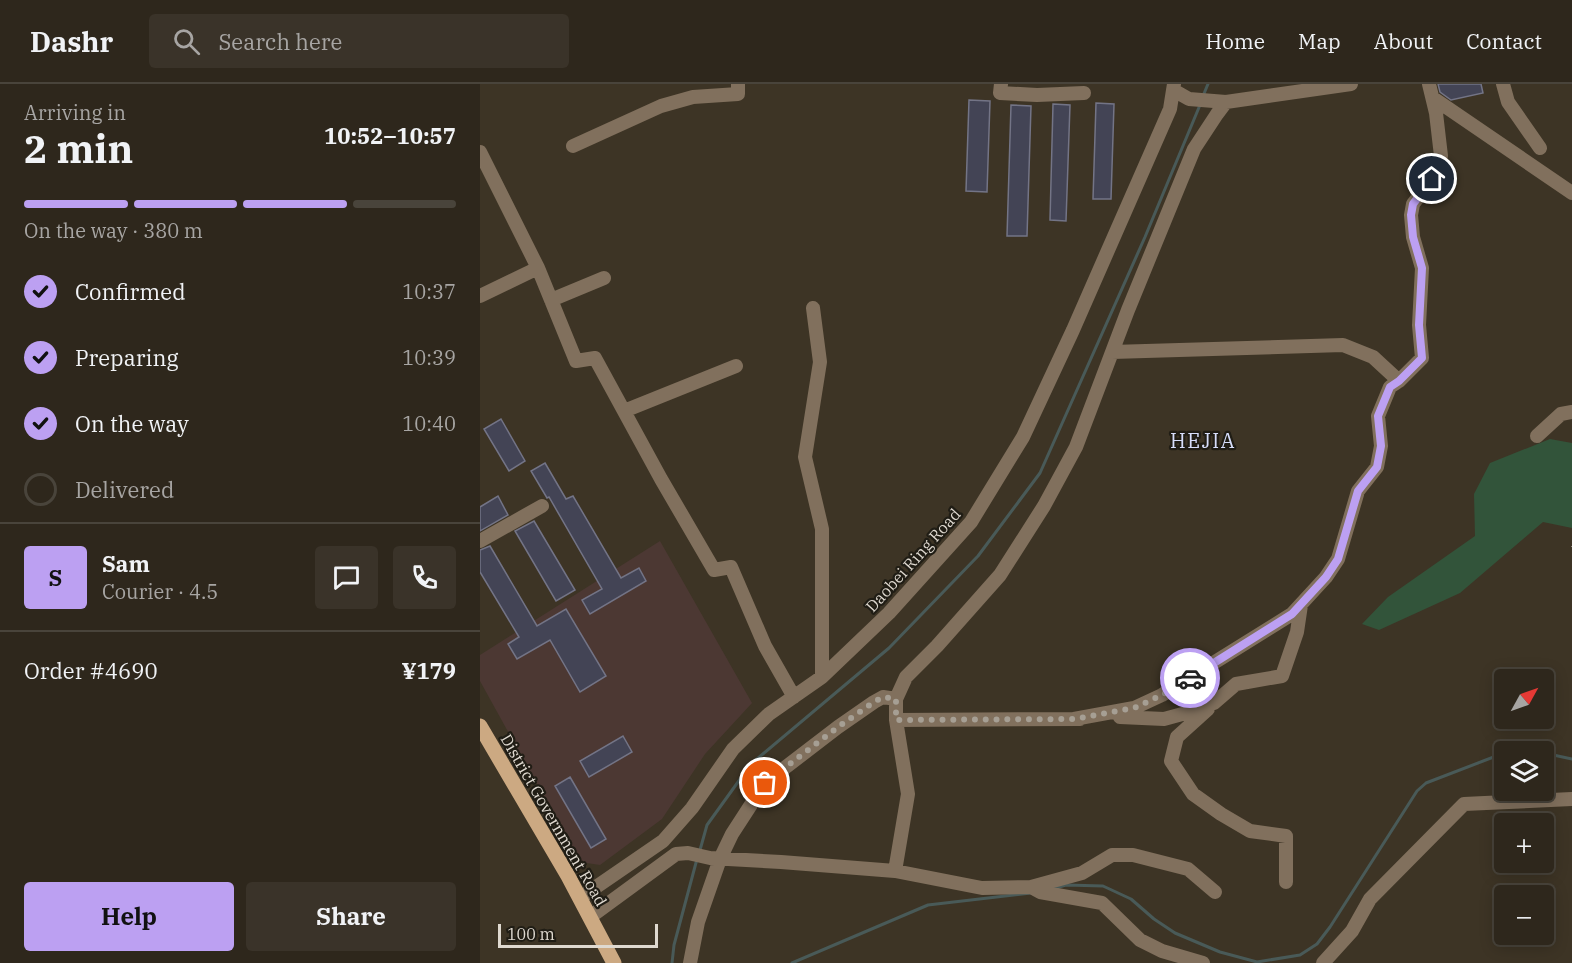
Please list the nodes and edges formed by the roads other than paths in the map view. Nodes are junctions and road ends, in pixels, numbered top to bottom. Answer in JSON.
{"nodes":[{"id":1,"x":738,"y":84,"type":"edge"},
{"id":2,"x":1001,"y":84,"type":"edge"},
{"id":3,"x":1351,"y":84,"type":"edge"},
{"id":4,"x":1429,"y":84,"type":"edge"},
{"id":5,"x":1503,"y":84,"type":"edge"},
{"id":6,"x":1174,"y":87,"type":"edge"},
{"id":7,"x":1084,"y":93,"type":"dead end"},
{"id":8,"x":1432,"y":98,"type":"junction"},
{"id":9,"x":1222,"y":102,"type":"junction"},
{"id":10,"x":573,"y":146,"type":"dead end"},
{"id":11,"x":1540,"y":148,"type":"dead end"},
{"id":12,"x":480,"y":152,"type":"edge"},
{"id":13,"x":1572,"y":193,"type":"edge"},
{"id":14,"x":538,"y":268,"type":"junction"},
{"id":15,"x":604,"y":278,"type":"dead end"},
{"id":16,"x":480,"y":296,"type":"edge"},
{"id":17,"x":551,"y":300,"type":"junction"},
{"id":18,"x":813,"y":308,"type":"dead end"},
{"id":19,"x":1112,"y":352,"type":"junction"},
{"id":20,"x":736,"y":366,"type":"dead end"},
{"id":21,"x":1399,"y":381,"type":"junction"},
{"id":22,"x":624,"y":411,"type":"junction"},
{"id":23,"x":1572,"y":412,"type":"edge"},
{"id":24,"x":1537,"y":436,"type":"dead end"},
{"id":25,"x":542,"y":506,"type":"dead end"},
{"id":26,"x":480,"y":541,"type":"edge"},
{"id":27,"x":1301,"y":605,"type":"junction"},
{"id":28,"x":822,"y":677,"type":"junction"},
{"id":29,"x":794,"y":697,"type":"junction"},
{"id":30,"x":896,"y":699,"type":"junction"},
{"id":31,"x":1214,"y":703,"type":"junction"},
{"id":32,"x":1074,"y":719,"type":"junction"},
{"id":33,"x":896,"y":720,"type":"junction"},
{"id":34,"x":480,"y":726,"type":"edge"},
{"id":35,"x":1572,"y":799,"type":"edge"},
{"id":36,"x":715,"y":858,"type":"junction"},
{"id":37,"x":895,"y":871,"type":"junction"},
{"id":38,"x":1286,"y":882,"type":"dead end"},
{"id":39,"x":1031,"y":886,"type":"junction"},
{"id":40,"x":1215,"y":892,"type":"dead end"},
{"id":41,"x":580,"y":898,"type":"junction"},
{"id":42,"x":590,"y":917,"type":"junction"},
{"id":43,"x":614,"y":963,"type":"edge"},
{"id":44,"x":690,"y":963,"type":"edge"},
{"id":45,"x":1203,"y":963,"type":"edge"},
{"id":46,"x":1323,"y":963,"type":"edge"}],
"edges":[{"from":1,"to":10,"type":"street"},
{"from":2,"to":7,"type":"street"},
{"from":3,"to":9,"type":"street"},
{"from":4,"to":8,"type":"street"},
{"from":5,"to":11,"type":"street"},
{"from":6,"to":9,"type":"street"},
{"from":6,"to":28,"type":"street","name":"Daobei Ring Road"},
{"from":8,"to":13,"type":"street"},
{"from":8,"to":21,"type":"street"},
{"from":9,"to":19,"type":"street"},
{"from":12,"to":14,"type":"street"},
{"from":14,"to":16,"type":"street"},
{"from":14,"to":17,"type":"street"},
{"from":15,"to":17,"type":"street"},
{"from":17,"to":22,"type":"street"},
{"from":18,"to":28,"type":"street"},
{"from":19,"to":21,"type":"street"},
{"from":19,"to":30,"type":"street"},
{"from":20,"to":22,"type":"street"},
{"from":21,"to":27,"type":"street"},
{"from":22,"to":29,"type":"street"},
{"from":23,"to":24,"type":"street"},
{"from":25,"to":26,"type":"street"},
{"from":27,"to":31,"type":"street"},
{"from":27,"to":32,"type":"street"},
{"from":28,"to":29,"type":"street","name":"Daobei Ring Road"},
{"from":29,"to":41,"type":"street","name":"Daobei Ring Road"},
{"from":30,"to":33,"type":"street"},
{"from":30,"to":36,"type":"street"},
{"from":31,"to":32,"type":"street"},
{"from":31,"to":38,"type":"street"},
{"from":32,"to":33,"type":"street"},
{"from":33,"to":37,"type":"street"},
{"from":34,"to":41,"type":"main road","name":"District Government Road"},
{"from":35,"to":46,"type":"street"},
{"from":36,"to":37,"type":"street"},
{"from":36,"to":42,"type":"street"},
{"from":36,"to":44,"type":"street"},
{"from":37,"to":39,"type":"street"},
{"from":39,"to":40,"type":"street"},
{"from":39,"to":45,"type":"street"},
{"from":41,"to":42,"type":"main road","name":"District Government Road"},
{"from":42,"to":43,"type":"main road","name":"District Government Road"}]}
